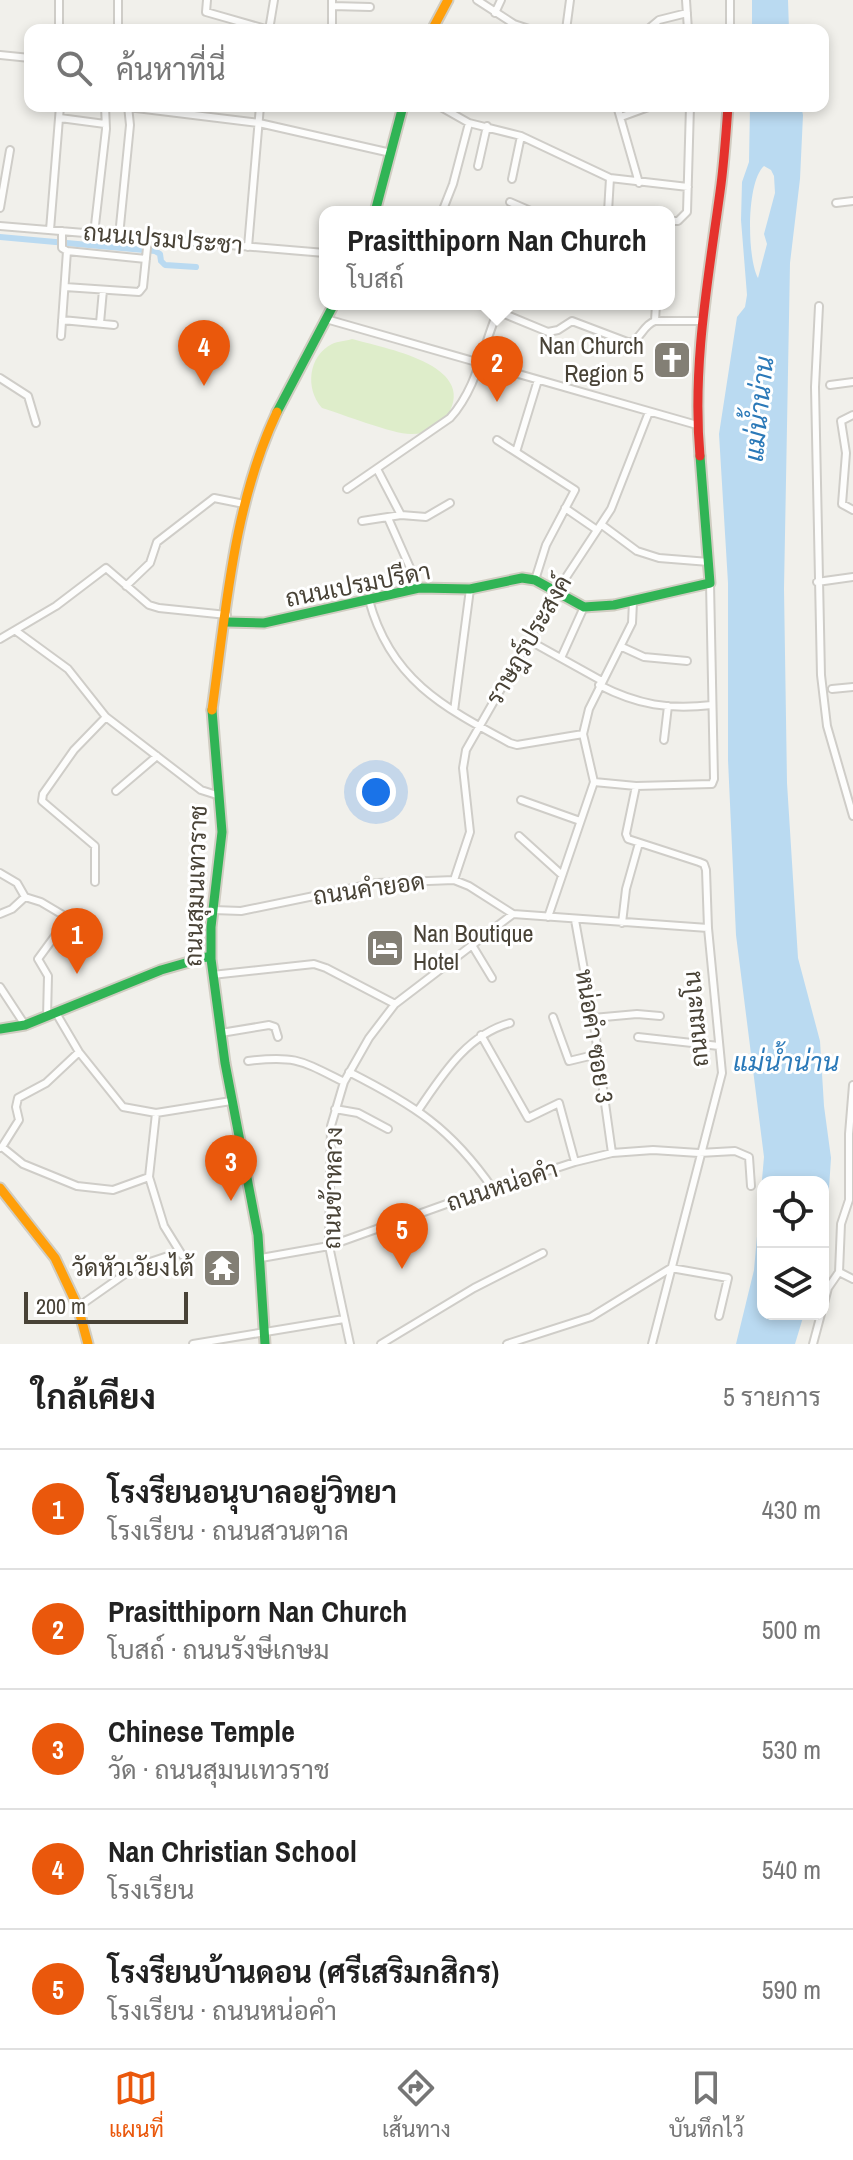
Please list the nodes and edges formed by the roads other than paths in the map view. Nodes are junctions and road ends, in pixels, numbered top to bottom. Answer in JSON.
{"nodes":[{"id":1,"x":59,"y":0,"type":"edge"},
{"id":2,"x":118,"y":0,"type":"edge"},
{"id":3,"x":207,"y":0,"type":"edge"},
{"id":4,"x":274,"y":0,"type":"edge"},
{"id":5,"x":448,"y":0,"type":"edge"},
{"id":6,"x":477,"y":0,"type":"edge"},
{"id":7,"x":501,"y":0,"type":"edge"},
{"id":8,"x":570,"y":0,"type":"edge"},
{"id":9,"x":686,"y":0,"type":"edge"},
{"id":10,"x":730,"y":0,"type":"edge"},
{"id":11,"x":332,"y":3,"type":"edge"},
{"id":12,"x":370,"y":7,"type":"dead end"},
{"id":13,"x":495,"y":13,"type":"junction"},
{"id":14,"x":687,"y":13,"type":"junction"},
{"id":15,"x":59,"y":24,"type":"edge"},
{"id":16,"x":118,"y":24,"type":"edge"},
{"id":17,"x":248,"y":24,"type":"edge"},
{"id":18,"x":270,"y":24,"type":"edge"},
{"id":19,"x":332,"y":24,"type":"edge"},
{"id":20,"x":435,"y":24,"type":"edge"},
{"id":21,"x":514,"y":24,"type":"edge"},
{"id":22,"x":567,"y":24,"type":"edge"},
{"id":23,"x":654,"y":24,"type":"edge"},
{"id":24,"x":688,"y":24,"type":"edge"},
{"id":25,"x":730,"y":24,"type":"edge"},
{"id":26,"x":0,"y":55,"type":"edge"},
{"id":27,"x":24,"y":57,"type":"edge"},
{"id":28,"x":60,"y":112,"type":"edge"},
{"id":29,"x":105,"y":112,"type":"edge"},
{"id":30,"x":129,"y":112,"type":"edge"},
{"id":31,"x":169,"y":112,"type":"edge"},
{"id":32,"x":260,"y":112,"type":"edge"},
{"id":33,"x":401,"y":112,"type":"edge"},
{"id":34,"x":450,"y":112,"type":"edge"},
{"id":35,"x":619,"y":112,"type":"edge"},
{"id":36,"x":635,"y":112,"type":"edge"},
{"id":37,"x":690,"y":112,"type":"edge"},
{"id":38,"x":727,"y":112,"type":"edge"},
{"id":39,"x":621,"y":117,"type":"junction"},
{"id":40,"x":60,"y":118,"type":"junction"},
{"id":41,"x":259,"y":123,"type":"junction"},
{"id":42,"x":469,"y":123,"type":"junction"},
{"id":43,"x":105,"y":124,"type":"junction"},
{"id":44,"x":487,"y":126,"type":"junction"},
{"id":45,"x":521,"y":136,"type":"junction"},
{"id":46,"x":10,"y":150,"type":"dead end"},
{"id":47,"x":391,"y":153,"type":"junction"},
{"id":48,"x":478,"y":166,"type":"dead end"},
{"id":49,"x":610,"y":178,"type":"junction"},
{"id":50,"x":512,"y":179,"type":"dead end"},
{"id":51,"x":639,"y":183,"type":"junction"},
{"id":52,"x":688,"y":187,"type":"junction"},
{"id":53,"x":853,"y":201,"type":"edge"},
{"id":54,"x":510,"y":202,"type":"dead end"},
{"id":55,"x":836,"y":203,"type":"dead end"},
{"id":56,"x":377,"y":206,"type":"edge"},
{"id":57,"x":444,"y":206,"type":"edge"},
{"id":58,"x":519,"y":206,"type":"edge"},
{"id":59,"x":608,"y":206,"type":"edge"},
{"id":60,"x":0,"y":208,"type":"edge"},
{"id":61,"x":675,"y":221,"type":"edge"},
{"id":62,"x":0,"y":226,"type":"edge"},
{"id":63,"x":50,"y":230,"type":"junction"},
{"id":64,"x":62,"y":231,"type":"junction"},
{"id":65,"x":94,"y":234,"type":"junction"},
{"id":66,"x":119,"y":236,"type":"junction"},
{"id":67,"x":148,"y":238,"type":"junction"},
{"id":68,"x":248,"y":247,"type":"junction"},
{"id":69,"x":64,"y":250,"type":"junction"},
{"id":70,"x":319,"y":253,"type":"edge"},
{"id":71,"x":146,"y":259,"type":"junction"},
{"id":72,"x":65,"y":287,"type":"junction"},
{"id":73,"x":103,"y":290,"type":"junction"},
{"id":74,"x":819,"y":306,"type":"dead end"},
{"id":75,"x":331,"y":310,"type":"edge"},
{"id":76,"x":493,"y":310,"type":"edge"},
{"id":77,"x":656,"y":310,"type":"edge"},
{"id":78,"x":497,"y":312,"type":"junction"},
{"id":79,"x":326,"y":319,"type":"junction"},
{"id":80,"x":62,"y":320,"type":"junction"},
{"id":81,"x":655,"y":321,"type":"junction"},
{"id":82,"x":701,"y":321,"type":"junction"},
{"id":83,"x":100,"y":323,"type":"junction"},
{"id":84,"x":114,"y":325,"type":"dead end"},
{"id":85,"x":61,"y":336,"type":"dead end"},
{"id":86,"x":481,"y":363,"type":"junction"},
{"id":87,"x":0,"y":378,"type":"edge"},
{"id":88,"x":538,"y":380,"type":"junction"},
{"id":89,"x":853,"y":382,"type":"edge"},
{"id":90,"x":830,"y":385,"type":"dead end"},
{"id":91,"x":649,"y":412,"type":"junction"},
{"id":92,"x":853,"y":415,"type":"edge"},
{"id":93,"x":36,"y":423,"type":"dead end"},
{"id":94,"x":697,"y":425,"type":"junction"},
{"id":95,"x":497,"y":440,"type":"dead end"},
{"id":96,"x":516,"y":452,"type":"junction"},
{"id":97,"x":377,"y":469,"type":"junction"},
{"id":98,"x":347,"y":489,"type":"dead end"},
{"id":99,"x":450,"y":503,"type":"dead end"},
{"id":100,"x":244,"y":504,"type":"junction"},
{"id":101,"x":565,"y":508,"type":"junction"},
{"id":102,"x":853,"y":510,"type":"edge"},
{"id":103,"x":401,"y":515,"type":"junction"},
{"id":104,"x":388,"y":518,"type":"junction"},
{"id":105,"x":362,"y":521,"type":"dead end"},
{"id":106,"x":600,"y":528,"type":"junction"},
{"id":107,"x":709,"y":562,"type":"junction"},
{"id":108,"x":853,"y":577,"type":"edge"},
{"id":109,"x":535,"y":580,"type":"junction"},
{"id":110,"x":817,"y":582,"type":"junction"},
{"id":111,"x":710,"y":583,"type":"junction"},
{"id":112,"x":126,"y":586,"type":"junction"},
{"id":113,"x":419,"y":588,"type":"junction"},
{"id":114,"x":470,"y":589,"type":"junction"},
{"id":115,"x":557,"y":591,"type":"junction"},
{"id":116,"x":369,"y":600,"type":"junction"},
{"id":117,"x":633,"y":602,"type":"junction"},
{"id":118,"x":584,"y":607,"type":"junction"},
{"id":119,"x":226,"y":619,"type":"junction"},
{"id":120,"x":16,"y":631,"type":"junction"},
{"id":121,"x":0,"y":639,"type":"edge"},
{"id":122,"x":530,"y":641,"type":"junction"},
{"id":123,"x":622,"y":647,"type":"junction"},
{"id":124,"x":561,"y":658,"type":"junction"},
{"id":125,"x":687,"y":661,"type":"dead end"},
{"id":126,"x":601,"y":683,"type":"junction"},
{"id":127,"x":853,"y":687,"type":"edge"},
{"id":128,"x":832,"y":689,"type":"dead end"},
{"id":129,"x":712,"y":705,"type":"junction"},
{"id":130,"x":668,"y":706,"type":"junction"},
{"id":131,"x":454,"y":711,"type":"junction"},
{"id":132,"x":106,"y":717,"type":"junction"},
{"id":133,"x":478,"y":726,"type":"junction"},
{"id":134,"x":583,"y":734,"type":"junction"},
{"id":135,"x":664,"y":740,"type":"dead end"},
{"id":136,"x":157,"y":756,"type":"junction"},
{"id":137,"x":594,"y":782,"type":"junction"},
{"id":138,"x":636,"y":786,"type":"junction"},
{"id":139,"x":116,"y":791,"type":"dead end"},
{"id":140,"x":220,"y":796,"type":"junction"},
{"id":141,"x":521,"y":800,"type":"dead end"},
{"id":142,"x":852,"y":807,"type":"edge"},
{"id":143,"x":853,"y":816,"type":"edge"},
{"id":144,"x":580,"y":821,"type":"junction"},
{"id":145,"x":519,"y":836,"type":"dead end"},
{"id":146,"x":639,"y":843,"type":"junction"},
{"id":147,"x":0,"y":873,"type":"edge"},
{"id":148,"x":562,"y":875,"type":"junction"},
{"id":149,"x":454,"y":880,"type":"junction"},
{"id":150,"x":95,"y":882,"type":"dead end"},
{"id":151,"x":25,"y":897,"type":"junction"},
{"id":152,"x":213,"y":910,"type":"junction"},
{"id":153,"x":0,"y":914,"type":"edge"},
{"id":154,"x":513,"y":914,"type":"junction"},
{"id":155,"x":548,"y":917,"type":"junction"},
{"id":156,"x":575,"y":920,"type":"junction"},
{"id":157,"x":622,"y":923,"type":"junction"},
{"id":158,"x":708,"y":928,"type":"junction"},
{"id":159,"x":472,"y":945,"type":"junction"},
{"id":160,"x":210,"y":956,"type":"junction"},
{"id":161,"x":212,"y":975,"type":"junction"},
{"id":162,"x":492,"y":978,"type":"dead end"},
{"id":163,"x":0,"y":987,"type":"edge"},
{"id":164,"x":395,"y":1004,"type":"junction"},
{"id":165,"x":51,"y":1015,"type":"junction"},
{"id":166,"x":660,"y":1016,"type":"dead end"},
{"id":167,"x":553,"y":1017,"type":"dead end"},
{"id":168,"x":593,"y":1018,"type":"junction"},
{"id":169,"x":510,"y":1023,"type":"dead end"},
{"id":170,"x":25,"y":1025,"type":"junction"},
{"id":171,"x":0,"y":1029,"type":"edge"},
{"id":172,"x":221,"y":1033,"type":"junction"},
{"id":173,"x":481,"y":1035,"type":"junction"},
{"id":174,"x":278,"y":1037,"type":"dead end"},
{"id":175,"x":638,"y":1037,"type":"dead end"},
{"id":176,"x":719,"y":1046,"type":"junction"},
{"id":177,"x":79,"y":1052,"type":"junction"},
{"id":178,"x":598,"y":1054,"type":"junction"},
{"id":179,"x":248,"y":1061,"type":"dead end"},
{"id":180,"x":349,"y":1072,"type":"junction"},
{"id":181,"x":344,"y":1082,"type":"junction"},
{"id":182,"x":853,"y":1085,"type":"edge"},
{"id":183,"x":231,"y":1101,"type":"junction"},
{"id":184,"x":335,"y":1109,"type":"junction"},
{"id":185,"x":419,"y":1109,"type":"junction"},
{"id":186,"x":156,"y":1113,"type":"junction"},
{"id":187,"x":388,"y":1129,"type":"dead end"},
{"id":188,"x":1,"y":1148,"type":"edge"},
{"id":189,"x":612,"y":1153,"type":"junction"},
{"id":190,"x":699,"y":1153,"type":"junction"},
{"id":191,"x":575,"y":1162,"type":"junction"},
{"id":192,"x":149,"y":1177,"type":"junction"},
{"id":193,"x":751,"y":1186,"type":"dead end"},
{"id":194,"x":0,"y":1188,"type":"edge"},
{"id":195,"x":493,"y":1189,"type":"junction"},
{"id":196,"x":329,"y":1246,"type":"junction"},
{"id":197,"x":543,"y":1253,"type":"dead end"},
{"id":198,"x":261,"y":1258,"type":"junction"},
{"id":199,"x":671,"y":1268,"type":"junction"},
{"id":200,"x":839,"y":1272,"type":"junction"},
{"id":201,"x":853,"y":1279,"type":"edge"},
{"id":202,"x":829,"y":1287,"type":"edge"},
{"id":203,"x":78,"y":1307,"type":"junction"},
{"id":204,"x":719,"y":1316,"type":"dead end"},
{"id":205,"x":344,"y":1319,"type":"junction"},
{"id":206,"x":819,"y":1320,"type":"edge"},
{"id":207,"x":265,"y":1339,"type":"edge"},
{"id":208,"x":88,"y":1344,"type":"edge"},
{"id":209,"x":193,"y":1344,"type":"edge"},
{"id":210,"x":350,"y":1344,"type":"edge"},
{"id":211,"x":381,"y":1344,"type":"edge"},
{"id":212,"x":507,"y":1344,"type":"edge"},
{"id":213,"x":652,"y":1344,"type":"edge"},
{"id":214,"x":813,"y":1344,"type":"edge"}],
"edges":[{"from":1,"to":15,"type":"street"},
{"from":2,"to":16,"type":"street"},
{"from":3,"to":17,"type":"street"},
{"from":4,"to":18,"type":"street"},
{"from":5,"to":20,"type":"street"},
{"from":6,"to":13,"type":"street"},
{"from":7,"to":13,"type":"street"},
{"from":8,"to":22,"type":"street"},
{"from":9,"to":14,"type":"street"},
{"from":10,"to":25,"type":"street"},
{"from":11,"to":12,"type":"street"},
{"from":11,"to":19,"type":"street"},
{"from":13,"to":21,"type":"street"},
{"from":14,"to":23,"type":"street"},
{"from":14,"to":24,"type":"street"},
{"from":26,"to":27,"type":"street"},
{"from":28,"to":40,"type":"street"},
{"from":29,"to":43,"type":"street"},
{"from":30,"to":66,"type":"street"},
{"from":31,"to":41,"type":"street"},
{"from":32,"to":41,"type":"street"},
{"from":33,"to":47,"type":"street"},
{"from":34,"to":42,"type":"street"},
{"from":35,"to":39,"type":"street"},
{"from":36,"to":39,"type":"street"},
{"from":37,"to":52,"type":"street"},
{"from":38,"to":82,"type":"street"},
{"from":39,"to":51,"type":"street"},
{"from":40,"to":43,"type":"street"},
{"from":40,"to":63,"type":"street"},
{"from":41,"to":47,"type":"street"},
{"from":41,"to":68,"type":"street"},
{"from":42,"to":44,"type":"street"},
{"from":42,"to":57,"type":"street"},
{"from":43,"to":65,"type":"street"},
{"from":44,"to":45,"type":"street"},
{"from":44,"to":48,"type":"street"},
{"from":45,"to":49,"type":"street"},
{"from":45,"to":50,"type":"street"},
{"from":46,"to":60,"type":"street"},
{"from":47,"to":56,"type":"street"},
{"from":49,"to":51,"type":"street"},
{"from":49,"to":59,"type":"street"},
{"from":51,"to":52,"type":"street"},
{"from":52,"to":61,"type":"street"},
{"from":53,"to":55,"type":"street"},
{"from":54,"to":58,"type":"street"},
{"from":62,"to":63,"type":"street","name":"ถนนเปรมประชา"},
{"from":63,"to":64,"type":"street","name":"ถนนเปรมประชา"},
{"from":64,"to":65,"type":"street","name":"ถนนเปรมประชา"},
{"from":64,"to":69,"type":"street"},
{"from":65,"to":66,"type":"street","name":"ถนนเปรมประชา"},
{"from":66,"to":67,"type":"street","name":"ถนนเปรมประชา"},
{"from":67,"to":68,"type":"street","name":"ถนนเปรมประชา"},
{"from":67,"to":71,"type":"street"},
{"from":68,"to":70,"type":"street","name":"ถนนเปรมประชา"},
{"from":69,"to":71,"type":"street"},
{"from":69,"to":72,"type":"street"},
{"from":71,"to":73,"type":"street"},
{"from":72,"to":73,"type":"street"},
{"from":72,"to":80,"type":"street"},
{"from":73,"to":83,"type":"street"},
{"from":74,"to":110,"type":"street"},
{"from":75,"to":79,"type":"street","name":"ถนนสุมนเทวราช"},
{"from":76,"to":78,"type":"street"},
{"from":77,"to":81,"type":"street"},
{"from":78,"to":81,"type":"street"},
{"from":78,"to":86,"type":"street"},
{"from":79,"to":86,"type":"street"},
{"from":79,"to":100,"type":"street","name":"ถนนสุมนเทวราช"},
{"from":80,"to":83,"type":"street"},
{"from":80,"to":85,"type":"street"},
{"from":81,"to":82,"type":"street"},
{"from":82,"to":94,"type":"street"},
{"from":83,"to":84,"type":"street"},
{"from":86,"to":88,"type":"street"},
{"from":86,"to":97,"type":"street"},
{"from":87,"to":93,"type":"street"},
{"from":88,"to":91,"type":"street"},
{"from":88,"to":96,"type":"street"},
{"from":89,"to":90,"type":"street"},
{"from":91,"to":94,"type":"street"},
{"from":91,"to":106,"type":"street","name":"ราษฎร์ประสงค์"},
{"from":92,"to":102,"type":"street"},
{"from":94,"to":107,"type":"street"},
{"from":95,"to":96,"type":"street"},
{"from":96,"to":101,"type":"street"},
{"from":97,"to":98,"type":"street"},
{"from":97,"to":103,"type":"street"},
{"from":99,"to":103,"type":"street"},
{"from":100,"to":112,"type":"street"},
{"from":100,"to":119,"type":"street","name":"ถนนสุมนเทวราช"},
{"from":101,"to":106,"type":"street"},
{"from":101,"to":109,"type":"street"},
{"from":103,"to":104,"type":"street"},
{"from":104,"to":105,"type":"street"},
{"from":104,"to":113,"type":"street"},
{"from":106,"to":107,"type":"street"},
{"from":106,"to":115,"type":"street","name":"ราษฎร์ประสงค์"},
{"from":107,"to":111,"type":"street"},
{"from":108,"to":110,"type":"street"},
{"from":109,"to":114,"type":"street","name":"ถนนเปรมปรีดา"},
{"from":109,"to":115,"type":"street"},
{"from":110,"to":142,"type":"street"},
{"from":111,"to":117,"type":"street"},
{"from":111,"to":129,"type":"street"},
{"from":112,"to":119,"type":"street"},
{"from":112,"to":120,"type":"street"},
{"from":113,"to":114,"type":"street","name":"ถนนเปรมปรีดา"},
{"from":113,"to":116,"type":"street","name":"ถนนเปรมปรีดา"},
{"from":114,"to":131,"type":"street"},
{"from":115,"to":118,"type":"street"},
{"from":115,"to":122,"type":"street","name":"ราษฎร์ประสงค์"},
{"from":116,"to":119,"type":"street","name":"ถนนเปรมปรีดา"},
{"from":116,"to":131,"type":"street"},
{"from":117,"to":118,"type":"street"},
{"from":117,"to":123,"type":"street"},
{"from":118,"to":124,"type":"street"},
{"from":119,"to":140,"type":"street","name":"ถนนสุมนเทวราช"},
{"from":120,"to":121,"type":"street"},
{"from":120,"to":132,"type":"street"},
{"from":122,"to":124,"type":"street"},
{"from":122,"to":133,"type":"street","name":"ราษฎร์ประสงค์"},
{"from":123,"to":125,"type":"street"},
{"from":123,"to":126,"type":"street"},
{"from":124,"to":126,"type":"street"},
{"from":126,"to":130,"type":"street"},
{"from":126,"to":134,"type":"street"},
{"from":127,"to":128,"type":"street"},
{"from":129,"to":130,"type":"street"},
{"from":129,"to":138,"type":"street"},
{"from":130,"to":135,"type":"street"},
{"from":131,"to":133,"type":"street"},
{"from":132,"to":136,"type":"street"},
{"from":132,"to":150,"type":"street"},
{"from":133,"to":134,"type":"street"},
{"from":133,"to":149,"type":"street","name":"ราษฎร์ประสงค์"},
{"from":134,"to":137,"type":"street"},
{"from":136,"to":139,"type":"street"},
{"from":136,"to":140,"type":"street"},
{"from":137,"to":138,"type":"street"},
{"from":137,"to":144,"type":"street"},
{"from":138,"to":146,"type":"street"},
{"from":140,"to":152,"type":"street","name":"ถนนสุมนเทวราช"},
{"from":141,"to":144,"type":"street"},
{"from":142,"to":143,"type":"street"},
{"from":144,"to":148,"type":"street"},
{"from":145,"to":148,"type":"street"},
{"from":146,"to":157,"type":"street"},
{"from":146,"to":158,"type":"street","name":"ถนนมะโน"},
{"from":147,"to":151,"type":"street"},
{"from":148,"to":155,"type":"street"},
{"from":149,"to":152,"type":"street","name":"ถนนคำยอด"},
{"from":149,"to":154,"type":"street","name":"ถนนคำยอด"},
{"from":151,"to":153,"type":"street"},
{"from":151,"to":165,"type":"street"},
{"from":152,"to":160,"type":"street","name":"ถนนสุมนเทวราช"},
{"from":154,"to":155,"type":"street","name":"ถนนคำยอด"},
{"from":154,"to":159,"type":"street","name":"ถนนข้าหลวง"},
{"from":155,"to":156,"type":"street","name":"ถนนคำยอด"},
{"from":156,"to":157,"type":"street","name":"ถนนคำยอด"},
{"from":156,"to":168,"type":"street","name":"หน่อคำ ซอย 3"},
{"from":157,"to":158,"type":"street","name":"ถนนคำยอด"},
{"from":158,"to":176,"type":"street","name":"ถนนมะโน"},
{"from":159,"to":162,"type":"street"},
{"from":159,"to":164,"type":"street","name":"ถนนข้าหลวง"},
{"from":160,"to":161,"type":"street","name":"ถนนสุมนเทวราช"},
{"from":160,"to":165,"type":"street"},
{"from":161,"to":164,"type":"street"},
{"from":161,"to":172,"type":"street","name":"ถนนสุมนเทวราช"},
{"from":163,"to":170,"type":"street"},
{"from":164,"to":180,"type":"street","name":"ถนนข้าหลวง"},
{"from":165,"to":170,"type":"street"},
{"from":165,"to":177,"type":"street"},
{"from":166,"to":168,"type":"street"},
{"from":167,"to":178,"type":"street"},
{"from":168,"to":178,"type":"street","name":"หน่อคำ ซอย 3"},
{"from":169,"to":173,"type":"street"},
{"from":170,"to":171,"type":"street"},
{"from":172,"to":174,"type":"street"},
{"from":172,"to":183,"type":"street","name":"ถนนสุมนเทวราช"},
{"from":173,"to":185,"type":"street"},
{"from":173,"to":191,"type":"street"},
{"from":175,"to":176,"type":"street"},
{"from":176,"to":190,"type":"street","name":"ถนนมะโน"},
{"from":177,"to":186,"type":"street"},
{"from":177,"to":188,"type":"street"},
{"from":178,"to":189,"type":"street","name":"หน่อคำ ซอย 3"},
{"from":179,"to":181,"type":"street"},
{"from":180,"to":181,"type":"street","name":"ถนนข้าหลวง"},
{"from":180,"to":185,"type":"street"},
{"from":181,"to":184,"type":"street","name":"ถนนข้าหลวง"},
{"from":182,"to":200,"type":"street"},
{"from":183,"to":186,"type":"street"},
{"from":183,"to":198,"type":"street","name":"ถนนสุมนเทวราช"},
{"from":184,"to":187,"type":"street"},
{"from":184,"to":196,"type":"street","name":"ถนนข้าหลวง"},
{"from":185,"to":195,"type":"street"},
{"from":186,"to":192,"type":"street"},
{"from":188,"to":192,"type":"street"},
{"from":189,"to":190,"type":"street","name":"ถนนหน่อคำ"},
{"from":189,"to":191,"type":"street","name":"ถนนหน่อคำ"},
{"from":190,"to":193,"type":"street","name":"ถนนหน่อคำ"},
{"from":190,"to":199,"type":"street","name":"ถนนมะโน"},
{"from":191,"to":195,"type":"street","name":"ถนนหน่อคำ"},
{"from":192,"to":203,"type":"street"},
{"from":194,"to":203,"type":"street"},
{"from":195,"to":196,"type":"street","name":"ถนนหน่อคำ"},
{"from":196,"to":198,"type":"street","name":"ถนนหน่อคำ"},
{"from":196,"to":205,"type":"street","name":"ถนนข้าหลวง"},
{"from":197,"to":211,"type":"street"},
{"from":198,"to":207,"type":"street","name":"ถนนสุมนเทวราช"},
{"from":199,"to":204,"type":"street"},
{"from":199,"to":212,"type":"street"},
{"from":199,"to":213,"type":"street","name":"ถนนมะโน"},
{"from":200,"to":201,"type":"street"},
{"from":200,"to":202,"type":"street"},
{"from":203,"to":208,"type":"street"},
{"from":205,"to":207,"type":"street"},
{"from":205,"to":210,"type":"street","name":"ถนนข้าหลวง"},
{"from":206,"to":214,"type":"street"},
{"from":207,"to":209,"type":"street"}]}
